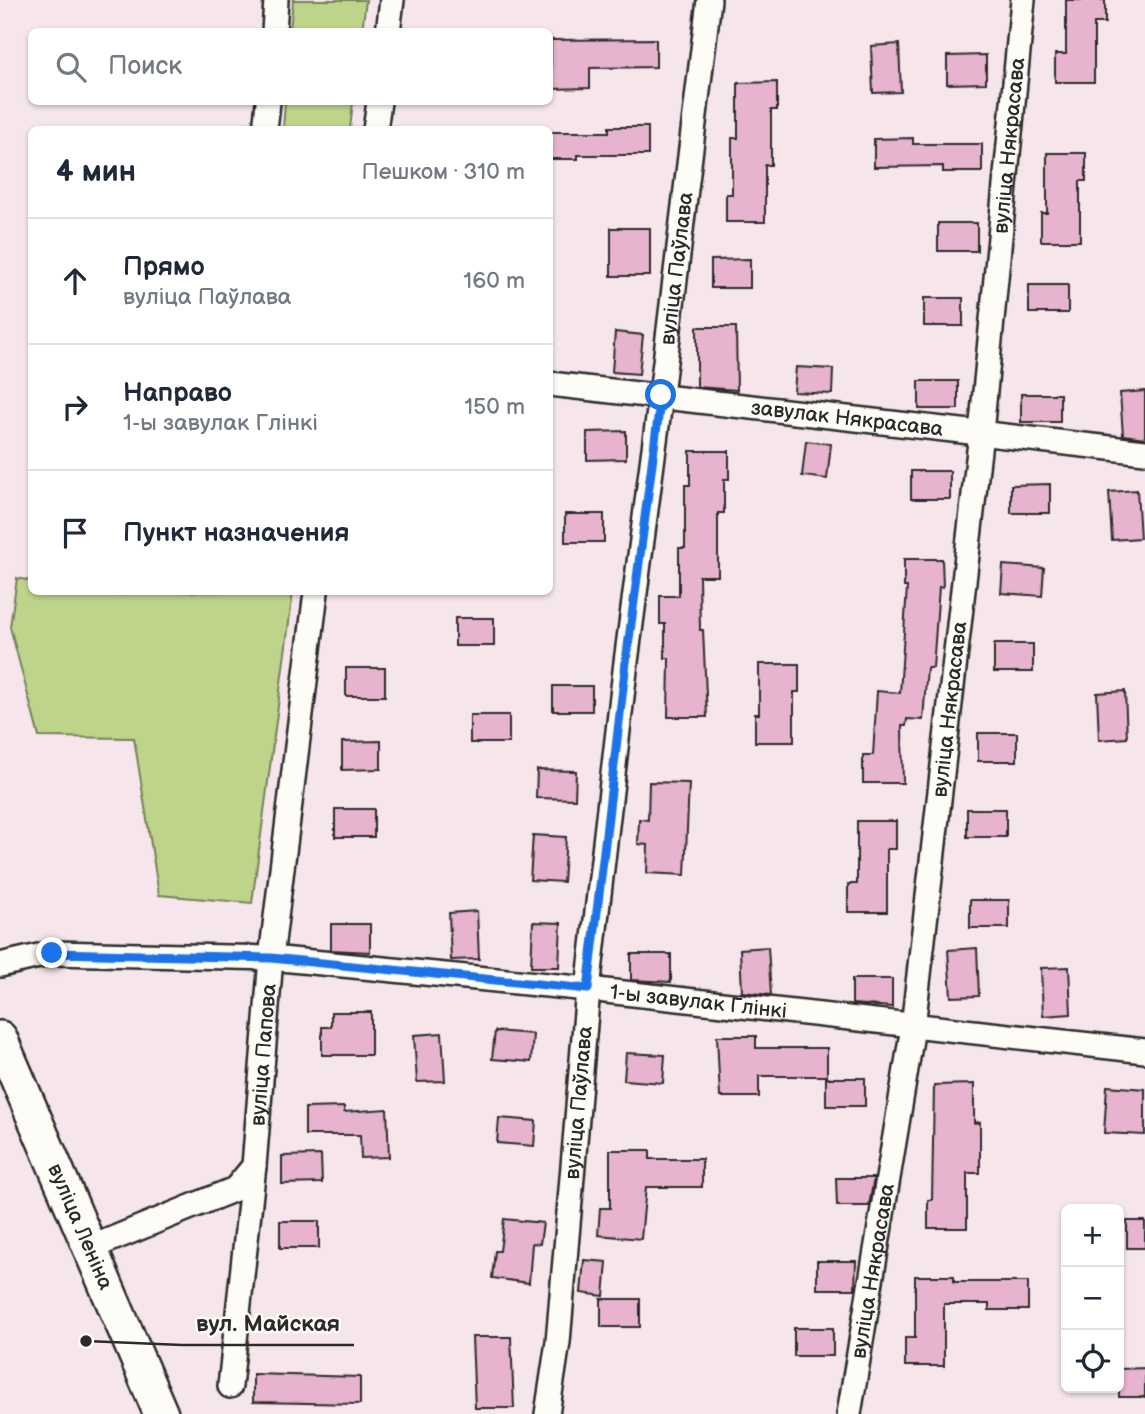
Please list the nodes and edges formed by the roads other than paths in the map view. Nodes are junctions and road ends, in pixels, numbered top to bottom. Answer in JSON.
{"nodes":[{"id":1,"x":276,"y":0,"type":"edge"},
{"id":2,"x":392,"y":0,"type":"edge"},
{"id":3,"x":709,"y":0,"type":"edge"},
{"id":4,"x":1023,"y":0,"type":"edge"},
{"id":5,"x":274,"y":28,"type":"edge"},
{"id":6,"x":388,"y":28,"type":"edge"},
{"id":7,"x":268,"y":105,"type":"edge"},
{"id":8,"x":379,"y":105,"type":"edge"},
{"id":9,"x":265,"y":126,"type":"edge"},
{"id":10,"x":376,"y":126,"type":"edge"},
{"id":11,"x":553,"y":384,"type":"edge"},
{"id":12,"x":661,"y":395,"type":"junction"},
{"id":13,"x":981,"y":433,"type":"junction"},
{"id":14,"x":1145,"y":452,"type":"edge"},
{"id":15,"x":316,"y":595,"type":"edge"},
{"id":16,"x":271,"y":958,"type":"junction"},
{"id":17,"x":0,"y":965,"type":"edge"},
{"id":18,"x":588,"y":989,"type":"junction"},
{"id":19,"x":913,"y":1027,"type":"junction"},
{"id":20,"x":0,"y":1038,"type":"edge"},
{"id":21,"x":1145,"y":1051,"type":"edge"},
{"id":22,"x":254,"y":1166,"type":"junction"},
{"id":23,"x":90,"y":1248,"type":"junction"},
{"id":24,"x":230,"y":1386,"type":"dead end"},
{"id":25,"x":161,"y":1414,"type":"edge"},
{"id":26,"x":547,"y":1414,"type":"edge"},
{"id":27,"x":849,"y":1414,"type":"edge"}],
"edges":[{"from":1,"to":5,"type":"street"},
{"from":2,"to":6,"type":"street"},
{"from":3,"to":12,"type":"street","name":"вуліца Паўлава"},
{"from":4,"to":13,"type":"street","name":"вуліца Някрасава"},
{"from":7,"to":9,"type":"street"},
{"from":8,"to":10,"type":"street"},
{"from":11,"to":12,"type":"street","name":"завулак Някрасава"},
{"from":12,"to":13,"type":"street","name":"завулак Някрасава"},
{"from":12,"to":18,"type":"street","name":"вуліца Паўлава"},
{"from":13,"to":14,"type":"street","name":"завулак Някрасава"},
{"from":13,"to":19,"type":"street","name":"вуліца Някрасава"},
{"from":15,"to":16,"type":"street","name":"вуліца Папова"},
{"from":16,"to":17,"type":"street","name":"1-ы завулак Глінкі"},
{"from":16,"to":18,"type":"street","name":"1-ы завулак Глінкі"},
{"from":16,"to":22,"type":"street","name":"вуліца Папова"},
{"from":18,"to":19,"type":"street","name":"1-ы завулак Глінкі"},
{"from":18,"to":26,"type":"street","name":"вуліца Паўлава"},
{"from":19,"to":21,"type":"street","name":"1-ы завулак Глінкі"},
{"from":19,"to":27,"type":"street","name":"вуліца Някрасава"},
{"from":20,"to":23,"type":"main road","name":"вуліца Леніна"},
{"from":22,"to":23,"type":"street"},
{"from":22,"to":24,"type":"street","name":"вуліца Папова"},
{"from":23,"to":25,"type":"main road","name":"вуліца Леніна"}]}
